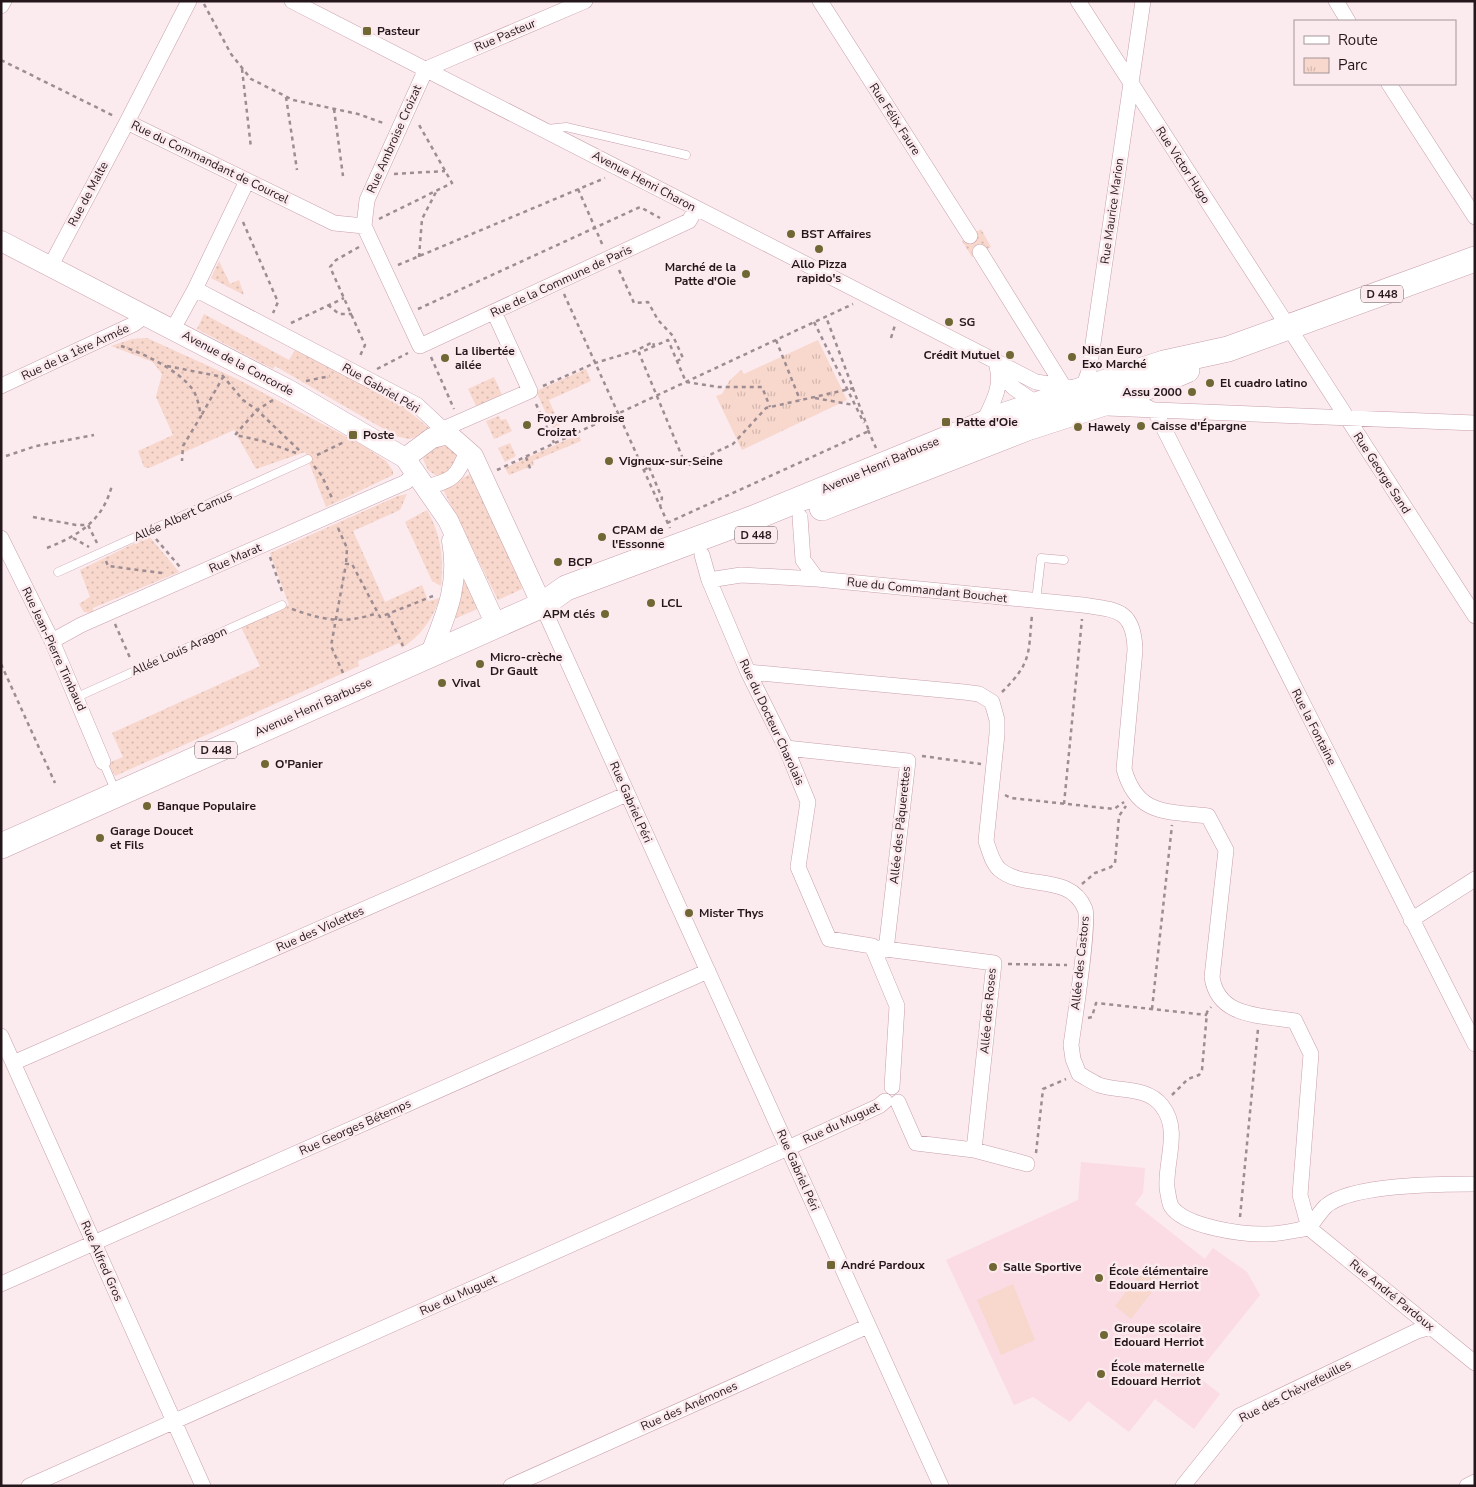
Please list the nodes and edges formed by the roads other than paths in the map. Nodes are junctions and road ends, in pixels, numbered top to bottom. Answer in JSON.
{"nodes":[{"id":1,"x":4,"y":1,"type":"edge"},
{"id":2,"x":189,"y":1,"type":"edge"},
{"id":3,"x":292,"y":1,"type":"edge"},
{"id":4,"x":585,"y":1,"type":"edge"},
{"id":5,"x":820,"y":1,"type":"edge"},
{"id":6,"x":1078,"y":1,"type":"edge"},
{"id":7,"x":1143,"y":1,"type":"edge"},
{"id":8,"x":1336,"y":1,"type":"edge"},
{"id":9,"x":562,"y":5,"type":"edge"},
{"id":10,"x":1,"y":6,"type":"edge"},
{"id":11,"x":308,"y":6,"type":"edge"},
{"id":12,"x":1347,"y":20,"type":"edge"},
{"id":13,"x":426,"y":69,"type":"junction"},
{"id":14,"x":1130,"y":84,"type":"junction"},
{"id":15,"x":1390,"y":85,"type":"edge"},
{"id":16,"x":126,"y":122,"type":"junction"},
{"id":17,"x":546,"y":129,"type":"junction"},
{"id":18,"x":686,"y":155,"type":"dead end"},
{"id":19,"x":247,"y":181,"type":"junction"},
{"id":20,"x":696,"y":209,"type":"junction"},
{"id":21,"x":1475,"y":217,"type":"edge"},
{"id":22,"x":367,"y":232,"type":"junction"},
{"id":23,"x":970,"y":236,"type":"dead end"},
{"id":24,"x":1,"y":241,"type":"edge"},
{"id":25,"x":980,"y":252,"type":"dead end"},
{"id":26,"x":1475,"y":259,"type":"edge"},
{"id":27,"x":50,"y":267,"type":"junction"},
{"id":28,"x":196,"y":289,"type":"junction"},
{"id":29,"x":494,"y":312,"type":"junction"},
{"id":30,"x":146,"y":315,"type":"junction"},
{"id":31,"x":173,"y":329,"type":"junction"},
{"id":32,"x":1289,"y":329,"type":"junction"},
{"id":33,"x":1228,"y":349,"type":"junction"},
{"id":34,"x":997,"y":368,"type":"junction"},
{"id":35,"x":1160,"y":383,"type":"junction"},
{"id":36,"x":1,"y":386,"type":"edge"},
{"id":37,"x":1036,"y":393,"type":"junction"},
{"id":38,"x":1081,"y":394,"type":"junction"},
{"id":39,"x":1126,"y":396,"type":"junction"},
{"id":40,"x":1155,"y":411,"type":"junction"},
{"id":41,"x":1066,"y":416,"type":"junction"},
{"id":42,"x":1346,"y":417,"type":"junction"},
{"id":43,"x":982,"y":423,"type":"junction"},
{"id":44,"x":1475,"y":423,"type":"edge"},
{"id":45,"x":451,"y":428,"type":"junction"},
{"id":46,"x":467,"y":451,"type":"junction"},
{"id":47,"x":966,"y":452,"type":"junction"},
{"id":48,"x":308,"y":459,"type":"road end"},
{"id":49,"x":415,"y":472,"type":"junction"},
{"id":50,"x":800,"y":517,"type":"junction"},
{"id":51,"x":448,"y":520,"type":"junction"},
{"id":52,"x":1,"y":538,"type":"edge"},
{"id":53,"x":702,"y":555,"type":"junction"},
{"id":54,"x":1064,"y":560,"type":"dead end"},
{"id":55,"x":58,"y":572,"type":"dead end"},
{"id":56,"x":817,"y":579,"type":"junction"},
{"id":57,"x":709,"y":580,"type":"junction"},
{"id":58,"x":1035,"y":601,"type":"junction"},
{"id":59,"x":282,"y":605,"type":"road end"},
{"id":60,"x":542,"y":605,"type":"junction"},
{"id":61,"x":1475,"y":616,"type":"edge"},
{"id":62,"x":496,"y":626,"type":"junction"},
{"id":63,"x":52,"y":641,"type":"junction"},
{"id":64,"x":420,"y":659,"type":"junction"},
{"id":65,"x":748,"y":672,"type":"junction"},
{"id":66,"x":77,"y":697,"type":"junction"},
{"id":67,"x":786,"y":748,"type":"junction"},
{"id":68,"x":103,"y":762,"type":"joint"},
{"id":69,"x":117,"y":794,"type":"junction"},
{"id":70,"x":627,"y":794,"type":"junction"},
{"id":71,"x":1,"y":846,"type":"edge"},
{"id":72,"x":1475,"y":879,"type":"edge"},
{"id":73,"x":1411,"y":920,"type":"junction"},
{"id":74,"x":879,"y":948,"type":"junction"},
{"id":75,"x":708,"y":971,"type":"junction"},
{"id":76,"x":1,"y":1036,"type":"edge"},
{"id":77,"x":1475,"y":1044,"type":"edge"},
{"id":78,"x":14,"y":1063,"type":"junction"},
{"id":79,"x":891,"y":1102,"type":"junction"},
{"id":80,"x":788,"y":1148,"type":"junction"},
{"id":81,"x":974,"y":1150,"type":"junction"},
{"id":82,"x":1027,"y":1164,"type":"road end"},
{"id":83,"x":1475,"y":1184,"type":"edge"},
{"id":84,"x":1309,"y":1228,"type":"junction"},
{"id":85,"x":94,"y":1243,"type":"junction"},
{"id":86,"x":1,"y":1284,"type":"edge"},
{"id":87,"x":868,"y":1326,"type":"junction"},
{"id":88,"x":1431,"y":1327,"type":"junction"},
{"id":89,"x":1475,"y":1364,"type":"edge"},
{"id":90,"x":174,"y":1421,"type":"junction"},
{"id":91,"x":1475,"y":1482,"type":"edge"},
{"id":92,"x":29,"y":1486,"type":"edge"},
{"id":93,"x":203,"y":1486,"type":"edge"},
{"id":94,"x":511,"y":1486,"type":"edge"},
{"id":95,"x":941,"y":1486,"type":"edge"},
{"id":96,"x":1183,"y":1486,"type":"edge"},
{"id":97,"x":1467,"y":1486,"type":"edge"}],
"edges":[{"from":1,"to":10,"type":"street"},
{"from":2,"to":16,"type":"street","name":"Rue du Commandant de Courcel"},
{"from":3,"to":11,"type":"street","name":"Avenue Henri Charon"},
{"from":4,"to":9,"type":"street","name":"Rue Pasteur"},
{"from":5,"to":23,"type":"street","name":"Rue Félix Faure"},
{"from":6,"to":14,"type":"street","name":"Rue Victor Hugo"},
{"from":7,"to":14,"type":"street","name":"Rue Maurice Marion"},
{"from":8,"to":12,"type":"street"},
{"from":9,"to":13,"type":"street","name":"Rue Pasteur"},
{"from":11,"to":13,"type":"street","name":"Avenue Henri Charon"},
{"from":13,"to":17,"type":"street","name":"Avenue Henri Charon"},
{"from":13,"to":22,"type":"street","name":"Rue Ambroise Croizat"},
{"from":14,"to":32,"type":"street","name":"Rue Victor Hugo"},
{"from":14,"to":38,"type":"street","name":"Rue Maurice Marion"},
{"from":15,"to":21,"type":"street"},
{"from":16,"to":19,"type":"street","name":"Rue du Commandant de Courcel"},
{"from":16,"to":27,"type":"street","name":"Rue de Malte"},
{"from":17,"to":18,"type":"lane"},
{"from":17,"to":20,"type":"street","name":"Avenue Henri Charon"},
{"from":19,"to":22,"type":"street","name":"Rue du Commandant de Courcel"},
{"from":19,"to":28,"type":"street"},
{"from":20,"to":29,"type":"street","name":"Rue de la Commune de Paris"},
{"from":20,"to":34,"type":"street","name":"Avenue Henri Charon"},
{"from":22,"to":29,"type":"street","name":"Rue de la Commune de Paris"},
{"from":24,"to":27,"type":"street","name":"Avenue de la Concorde"},
{"from":25,"to":38,"type":"street"},
{"from":26,"to":32,"type":"main road","name":"Avenue Henri Barbusse","number":"D 448"},
{"from":27,"to":30,"type":"street","name":"Avenue de la Concorde"},
{"from":28,"to":31,"type":"street"},
{"from":28,"to":45,"type":"street","name":"Rue Gabriel Péri"},
{"from":29,"to":45,"type":"street"},
{"from":30,"to":31,"type":"street","name":"Avenue de la Concorde"},
{"from":30,"to":36,"type":"street","name":"Rue de la 1ère Armée"},
{"from":31,"to":49,"type":"street","name":"Avenue de la Concorde"},
{"from":32,"to":33,"type":"main road","name":"Avenue Henri Barbusse","number":"D 448"},
{"from":32,"to":42,"type":"street","name":"Rue George Sand"},
{"from":33,"to":35,"type":"main road","name":"Avenue Henri Barbusse","number":"D 448"},
{"from":33,"to":38,"type":"main road","name":"Avenue Henri Barbusse","number":"D 448"},
{"from":34,"to":37,"type":"street","name":"Avenue Henri Charon"},
{"from":34,"to":37,"type":"street","name":"Avenue Henri Charon"},
{"from":34,"to":43,"type":"street"},
{"from":35,"to":39,"type":"main road","name":"Avenue Henri Barbusse","number":"D 448"},
{"from":35,"to":40,"type":"street"},
{"from":37,"to":38,"type":"main road","name":"Avenue Henri Barbusse","number":"D 448"},
{"from":37,"to":41,"type":"street","name":"Avenue Henri Charon"},
{"from":37,"to":43,"type":"main road","name":"Avenue Henri Barbusse","number":"D 448"},
{"from":37,"to":47,"type":"street"},
{"from":38,"to":39,"type":"main road","name":"Avenue Henri Barbusse","number":"D 448"},
{"from":38,"to":40,"type":"street"},
{"from":38,"to":41,"type":"main road","name":"Avenue Henri Barbusse","number":"D 448"},
{"from":39,"to":40,"type":"street"},
{"from":40,"to":42,"type":"street"},
{"from":40,"to":73,"type":"street","name":"Rue la Fontaine"},
{"from":41,"to":47,"type":"main road","name":"Avenue Henri Barbusse","number":"D 448"},
{"from":42,"to":44,"type":"street"},
{"from":42,"to":61,"type":"street","name":"Rue George Sand"},
{"from":43,"to":60,"type":"main road","name":"Avenue Henri Barbusse","number":"D 448"},
{"from":45,"to":46,"type":"street","name":"Rue Gabriel Péri"},
{"from":45,"to":49,"type":"street"},
{"from":46,"to":49,"type":"street","name":"Rue Marat"},
{"from":46,"to":60,"type":"street","name":"Rue Gabriel Péri"},
{"from":47,"to":50,"type":"main road","name":"Avenue Henri Barbusse","number":"D 448"},
{"from":48,"to":55,"type":"lane","name":"Allée Albert Camus"},
{"from":49,"to":51,"type":"street","name":"Avenue de la Concorde"},
{"from":49,"to":63,"type":"street","name":"Rue Marat"},
{"from":50,"to":53,"type":"main road","name":"Avenue Henri Barbusse","number":"D 448"},
{"from":50,"to":56,"type":"street"},
{"from":51,"to":62,"type":"street","name":"Avenue de la Concorde"},
{"from":51,"to":64,"type":"street","name":"Avenue de la Concorde"},
{"from":52,"to":63,"type":"street","name":"Rue Jean-Pierre Timbaud"},
{"from":53,"to":57,"type":"street","name":"Rue du Docteur Charolais"},
{"from":53,"to":60,"type":"main road","name":"Avenue Henri Barbusse","number":"D 448"},
{"from":54,"to":58,"type":"lane"},
{"from":56,"to":57,"type":"street","name":"Rue du Commandant Bouchet"},
{"from":56,"to":58,"type":"street","name":"Rue du Commandant Bouchet"},
{"from":57,"to":65,"type":"street","name":"Rue du Docteur Charolais"},
{"from":58,"to":84,"type":"street","name":"Rue du Commandant Bouchet"},
{"from":59,"to":66,"type":"lane","name":"Allée Louis Aragon"},
{"from":60,"to":62,"type":"main road","name":"Avenue Henri Barbusse","number":"D 448"},
{"from":60,"to":70,"type":"street","name":"Rue Gabriel Péri"},
{"from":62,"to":64,"type":"main road","name":"Avenue Henri Barbusse","number":"D 448"},
{"from":63,"to":66,"type":"street","name":"Rue Jean-Pierre Timbaud"},
{"from":64,"to":69,"type":"main road","name":"Avenue Henri Barbusse","number":"D 448"},
{"from":65,"to":67,"type":"street","name":"Rue du Docteur Charolais"},
{"from":65,"to":84,"type":"street","name":"Allée des Castors"},
{"from":66,"to":68,"type":"street","name":"Rue Jean-Pierre Timbaud"},
{"from":67,"to":74,"type":"street","name":"Rue du Docteur Charolais"},
{"from":67,"to":74,"type":"street","name":"Allée des Pâquerettes"},
{"from":68,"to":69,"type":"lane"},
{"from":69,"to":71,"type":"main road","name":"Avenue Henri Barbusse","number":"D 448"},
{"from":70,"to":75,"type":"street","name":"Rue Gabriel Péri"},
{"from":70,"to":78,"type":"street","name":"Rue des Violettes"},
{"from":72,"to":73,"type":"street"},
{"from":73,"to":77,"type":"street","name":"Rue la Fontaine"},
{"from":74,"to":79,"type":"street"},
{"from":74,"to":81,"type":"street","name":"Allée des Roses"},
{"from":75,"to":80,"type":"street","name":"Rue Gabriel Péri"},
{"from":75,"to":85,"type":"street","name":"Rue Georges Bétemps"},
{"from":76,"to":78,"type":"street","name":"Rue Alfred Gros"},
{"from":78,"to":85,"type":"street","name":"Rue Alfred Gros"},
{"from":79,"to":80,"type":"street","name":"Rue du Muguet"},
{"from":79,"to":81,"type":"street"},
{"from":80,"to":87,"type":"street","name":"Rue Gabriel Péri"},
{"from":80,"to":90,"type":"street","name":"Rue du Muguet"},
{"from":81,"to":82,"type":"street"},
{"from":83,"to":84,"type":"street"},
{"from":84,"to":88,"type":"street","name":"Rue André Pardoux"},
{"from":85,"to":86,"type":"street","name":"Rue Georges Bétemps"},
{"from":85,"to":90,"type":"street","name":"Rue Alfred Gros"},
{"from":87,"to":94,"type":"street","name":"Rue des Anémones"},
{"from":87,"to":95,"type":"street","name":"Rue Gabriel Péri"},
{"from":88,"to":89,"type":"street","name":"Rue André Pardoux"},
{"from":88,"to":96,"type":"street","name":"Rue des Chèvrefeuilles"},
{"from":90,"to":92,"type":"street","name":"Rue du Muguet"},
{"from":90,"to":93,"type":"street","name":"Rue Alfred Gros"},
{"from":91,"to":97,"type":"street"}]}
